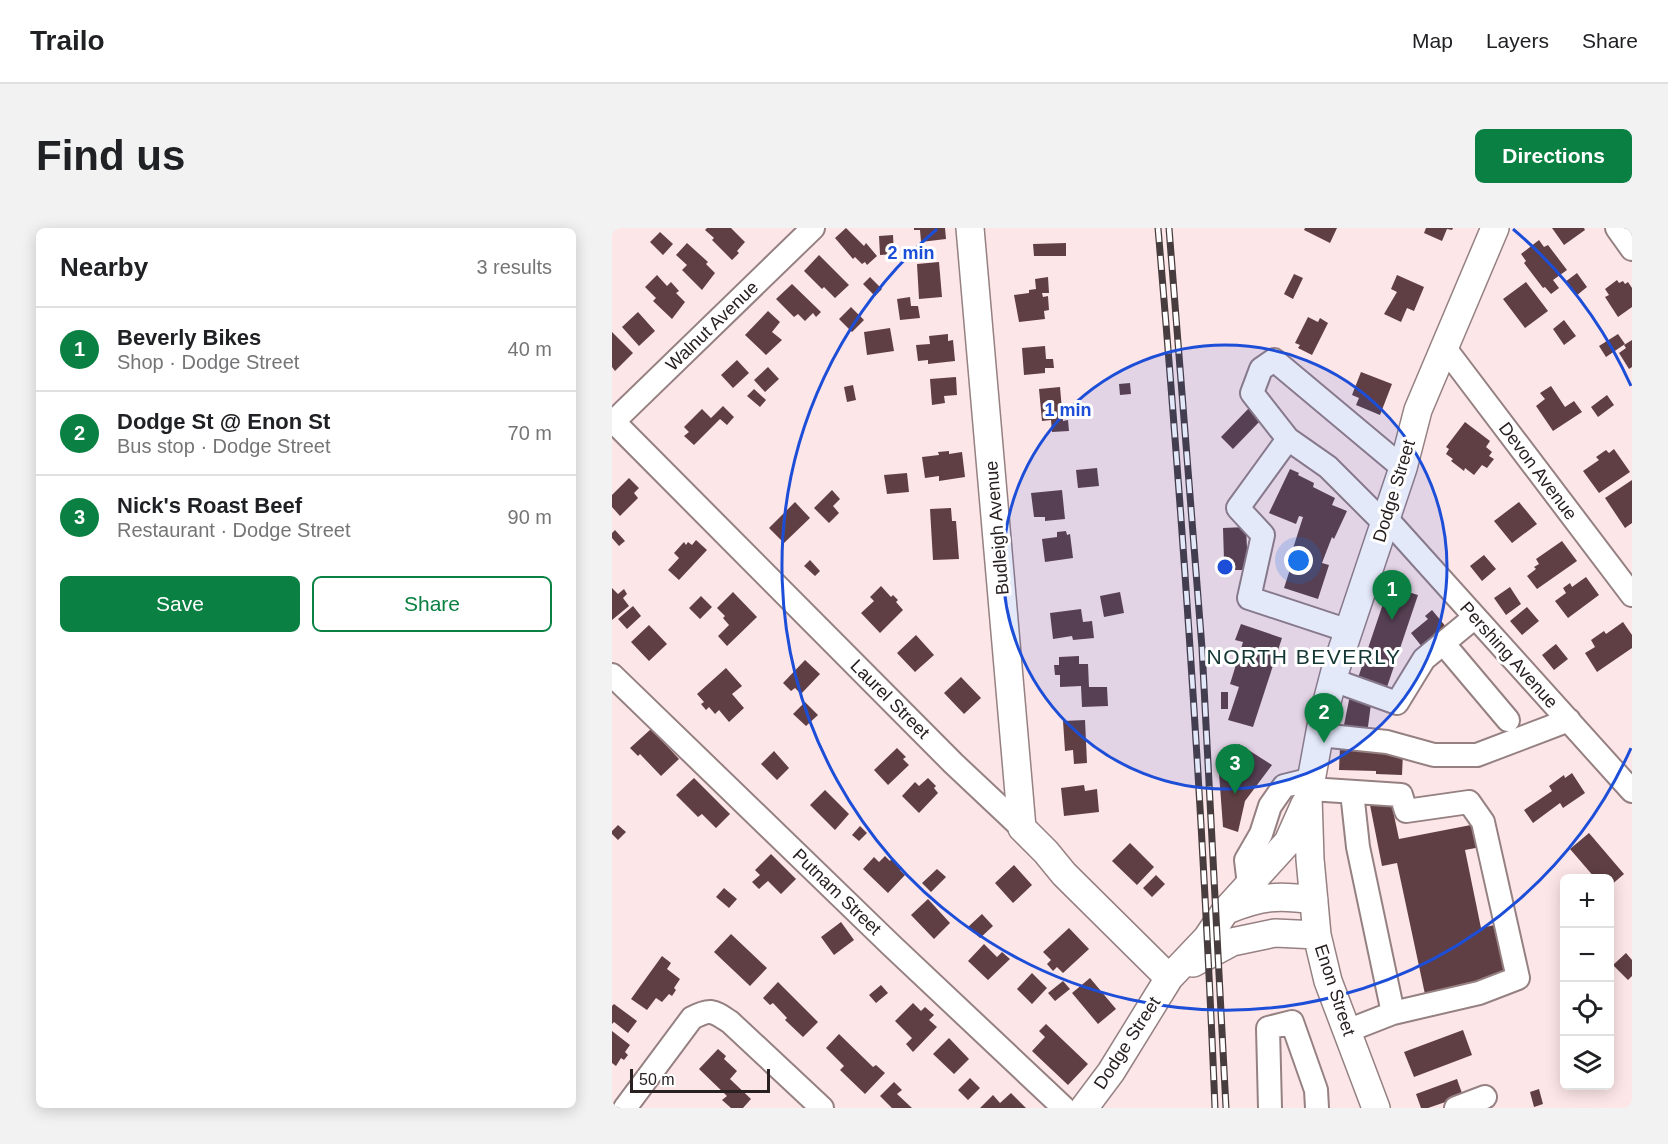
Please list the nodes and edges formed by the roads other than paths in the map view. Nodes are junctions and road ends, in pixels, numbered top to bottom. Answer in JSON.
{"nodes":[{"id":1,"x":813,"y":228,"type":"edge"},
{"id":2,"x":970,"y":228,"type":"edge"},
{"id":3,"x":1495,"y":228,"type":"edge"},
{"id":4,"x":1617,"y":228,"type":"edge"},
{"id":5,"x":1632,"y":249,"type":"edge"},
{"id":6,"x":1444,"y":347,"type":"junction"},
{"id":7,"x":613,"y":422,"type":"edge"},
{"id":8,"x":1288,"y":439,"type":"junction"},
{"id":9,"x":1403,"y":468,"type":"junction"},
{"id":10,"x":1386,"y":521,"type":"junction"},
{"id":11,"x":1632,"y":595,"type":"edge"},
{"id":12,"x":1475,"y":617,"type":"junction"},
{"id":13,"x":1349,"y":631,"type":"junction"},
{"id":14,"x":1443,"y":643,"type":"junction"},
{"id":15,"x":612,"y":675,"type":"edge"},
{"id":16,"x":1333,"y":680,"type":"junction"},
{"id":17,"x":1508,"y":720,"type":"dead end"},
{"id":18,"x":1569,"y":720,"type":"junction"},
{"id":19,"x":1320,"y":735,"type":"junction"},
{"id":20,"x":1310,"y":788,"type":"junction"},
{"id":21,"x":1632,"y":790,"type":"edge"},
{"id":22,"x":1352,"y":792,"type":"junction"},
{"id":23,"x":1022,"y":828,"type":"junction"},
{"id":24,"x":1314,"y":900,"type":"junction"},
{"id":25,"x":1226,"y":910,"type":"junction"},
{"id":26,"x":1317,"y":935,"type":"junction"},
{"id":27,"x":1169,"y":978,"type":"junction"},
{"id":28,"x":1393,"y":1013,"type":"junction"},
{"id":29,"x":1347,"y":1031,"type":"junction"},
{"id":30,"x":1485,"y":1097,"type":"dead end"},
{"id":31,"x":625,"y":1108,"type":"edge"},
{"id":32,"x":822,"y":1108,"type":"edge"},
{"id":33,"x":1064,"y":1108,"type":"edge"},
{"id":34,"x":1084,"y":1108,"type":"edge"},
{"id":35,"x":1270,"y":1108,"type":"edge"},
{"id":36,"x":1317,"y":1108,"type":"edge"},
{"id":37,"x":1376,"y":1108,"type":"edge"},
{"id":38,"x":1456,"y":1108,"type":"edge"}],
"edges":[{"from":1,"to":7,"type":"street","name":"Walnut Avenue"},
{"from":2,"to":23,"type":"main road","name":"Budleigh Avenue"},
{"from":3,"to":6,"type":"main road","name":"Dodge Street"},
{"from":4,"to":5,"type":"street"},
{"from":6,"to":9,"type":"main road","name":"Dodge Street"},
{"from":6,"to":11,"type":"street","name":"Devon Avenue"},
{"from":7,"to":23,"type":"street","name":"Laurel Street"},
{"from":8,"to":9,"type":"street","name":"Pershing Avenue"},
{"from":8,"to":10,"type":"street","name":"Pershing Avenue"},
{"from":8,"to":13,"type":"street"},
{"from":9,"to":10,"type":"main road","name":"Dodge Street"},
{"from":10,"to":12,"type":"street","name":"Pershing Avenue"},
{"from":10,"to":13,"type":"main road","name":"Dodge Street"},
{"from":12,"to":14,"type":"street"},
{"from":12,"to":18,"type":"street","name":"Pershing Avenue"},
{"from":13,"to":16,"type":"main road","name":"Dodge Street"},
{"from":14,"to":16,"type":"street"},
{"from":14,"to":17,"type":"street"},
{"from":15,"to":33,"type":"street","name":"Putnam Street"},
{"from":16,"to":19,"type":"main road","name":"Dodge Street"},
{"from":18,"to":19,"type":"street"},
{"from":18,"to":21,"type":"street","name":"Pershing Avenue"},
{"from":19,"to":20,"type":"main road","name":"Dodge Street"},
{"from":20,"to":22,"type":"street"},
{"from":20,"to":24,"type":"main road","name":"Enon Street"},
{"from":20,"to":25,"type":"main road","name":"Dodge Street"},
{"from":22,"to":28,"type":"street"},
{"from":22,"to":28,"type":"street"},
{"from":23,"to":27,"type":"main road","name":"Laurel Street"},
{"from":24,"to":25,"type":"main road"},
{"from":24,"to":26,"type":"main road","name":"Enon Street"},
{"from":25,"to":27,"type":"main road","name":"Dodge Street"},
{"from":26,"to":27,"type":"main road","name":"Dodge Street"},
{"from":26,"to":29,"type":"main road","name":"Enon Street"},
{"from":27,"to":34,"type":"main road","name":"Dodge Street"},
{"from":28,"to":29,"type":"street"},
{"from":29,"to":37,"type":"main road","name":"Enon Street"},
{"from":30,"to":38,"type":"street"},
{"from":31,"to":32,"type":"street"},
{"from":35,"to":36,"type":"street"}]}
